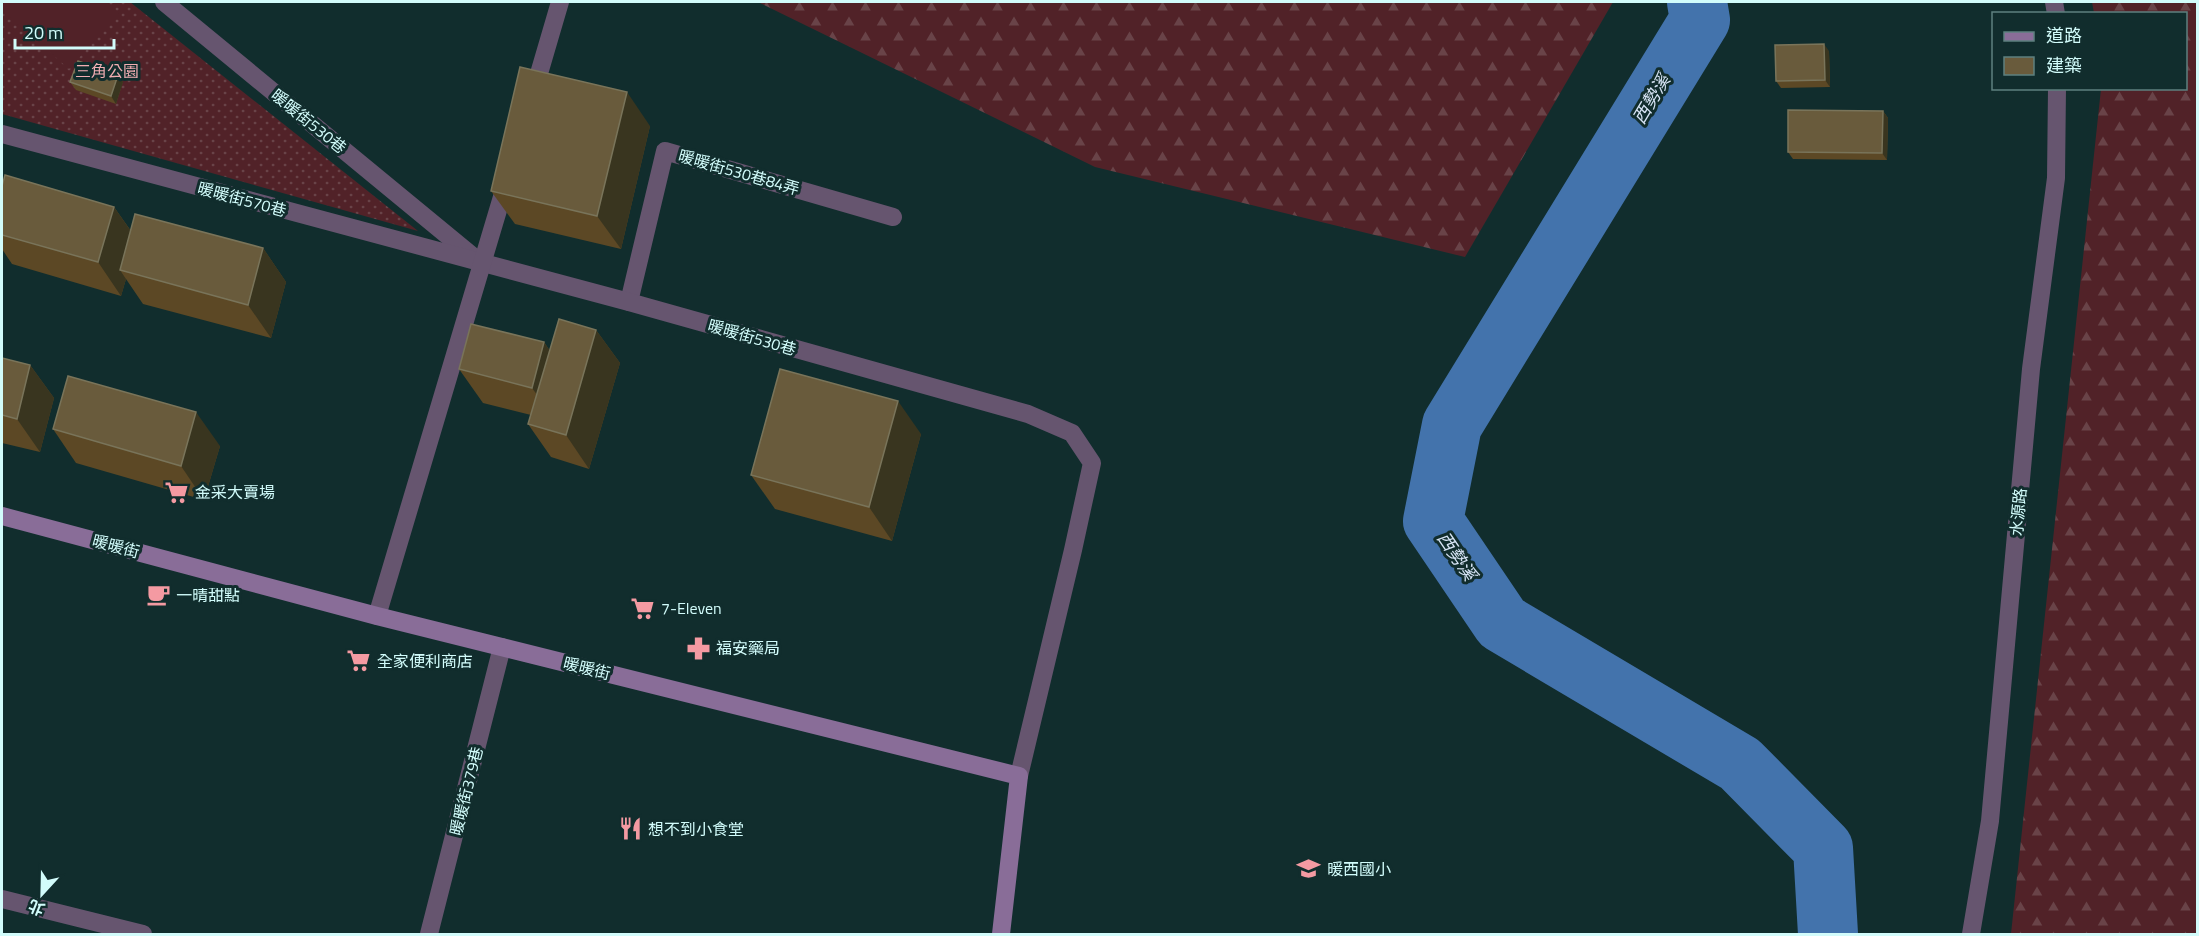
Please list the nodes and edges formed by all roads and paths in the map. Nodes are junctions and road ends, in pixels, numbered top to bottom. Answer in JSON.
{"nodes":[{"id":1,"x":164,"y":2,"type":"edge"},
{"id":2,"x":560,"y":2,"type":"edge"},
{"id":3,"x":2057,"y":90,"type":"edge"},
{"id":4,"x":526,"y":116,"type":"edge"},
{"id":5,"x":2,"y":134,"type":"edge"},
{"id":6,"x":513,"y":161,"type":"edge"},
{"id":7,"x":893,"y":217,"type":"dead end"},
{"id":8,"x":482,"y":264,"type":"junction"},
{"id":9,"x":629,"y":302,"type":"junction"},
{"id":10,"x":2,"y":516,"type":"edge"},
{"id":11,"x":377,"y":616,"type":"junction"},
{"id":12,"x":502,"y":647,"type":"junction"},
{"id":13,"x":1018,"y":776,"type":"junction"},
{"id":14,"x":2,"y":899,"type":"edge"},
{"id":15,"x":143,"y":934,"type":"edge"},
{"id":16,"x":429,"y":934,"type":"edge"},
{"id":17,"x":1000,"y":934,"type":"edge"},
{"id":18,"x":1971,"y":934,"type":"edge"}],
"edges":[{"from":1,"to":8,"type":"street","name":"暖暖街530巷"},
{"from":2,"to":4,"type":"street"},
{"from":3,"to":18,"type":"street","name":"水源路"},
{"from":5,"to":8,"type":"street","name":"暖暖街570巷"},
{"from":6,"to":8,"type":"street"},
{"from":7,"to":9,"type":"street","name":"暖暖街530巷84弄"},
{"from":8,"to":9,"type":"street","name":"暖暖街530巷"},
{"from":8,"to":11,"type":"street"},
{"from":9,"to":13,"type":"street","name":"暖暖街530巷"},
{"from":10,"to":11,"type":"street","name":"暖暖街"},
{"from":11,"to":12,"type":"street","name":"暖暖街"},
{"from":12,"to":13,"type":"street","name":"暖暖街"},
{"from":12,"to":16,"type":"street","name":"暖暖街379巷"},
{"from":13,"to":17,"type":"street"},
{"from":14,"to":15,"type":"street"}]}
